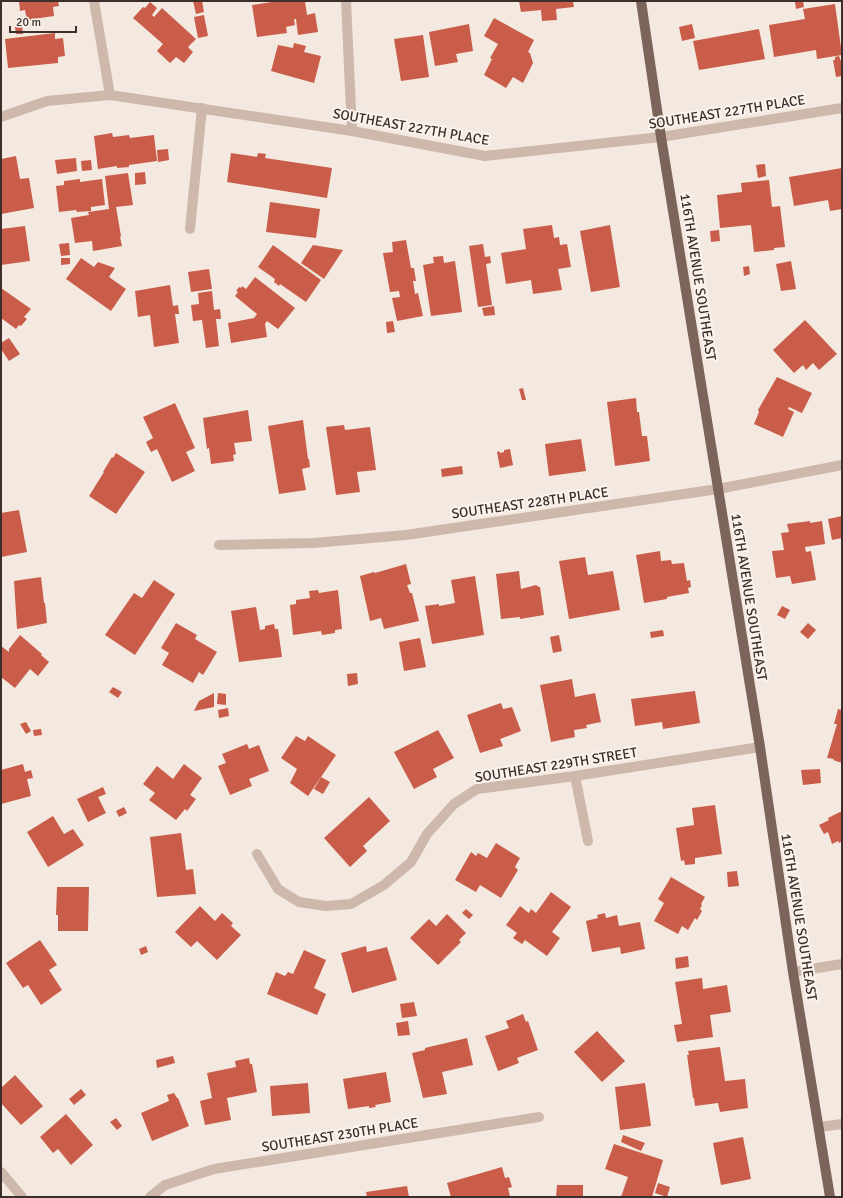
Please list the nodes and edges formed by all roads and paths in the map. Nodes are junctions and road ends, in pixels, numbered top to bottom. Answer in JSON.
{"nodes":[{"id":1,"x":94,"y":1,"type":"edge"},
{"id":2,"x":346,"y":1,"type":"edge"},
{"id":3,"x":641,"y":1,"type":"edge"},
{"id":4,"x":110,"y":95,"type":"junction"},
{"id":5,"x":202,"y":108,"type":"junction"},
{"id":6,"x":842,"y":108,"type":"edge"},
{"id":7,"x":1,"y":117,"type":"edge"},
{"id":8,"x":352,"y":130,"type":"junction"},
{"id":9,"x":661,"y":137,"type":"junction"},
{"id":10,"x":190,"y":229,"type":"dead end"},
{"id":11,"x":842,"y":465,"type":"edge"},
{"id":12,"x":718,"y":489,"type":"junction"},
{"id":13,"x":219,"y":545,"type":"dead end"},
{"id":14,"x":760,"y":747,"type":"junction"},
{"id":15,"x":575,"y":776,"type":"junction"},
{"id":16,"x":588,"y":841,"type":"dead end"},
{"id":17,"x":257,"y":854,"type":"dead end"},
{"id":18,"x":842,"y":964,"type":"edge"},
{"id":19,"x":793,"y":972,"type":"junction"},
{"id":20,"x":540,"y":1117,"type":"dead end"},
{"id":21,"x":842,"y":1124,"type":"edge"},
{"id":22,"x":819,"y":1128,"type":"junction"},
{"id":23,"x":1,"y":1172,"type":"edge"},
{"id":24,"x":22,"y":1197,"type":"edge"},
{"id":25,"x":150,"y":1197,"type":"edge"},
{"id":26,"x":830,"y":1197,"type":"edge"}],
"edges":[{"from":1,"to":4,"type":"street"},
{"from":2,"to":8,"type":"street"},
{"from":3,"to":9,"type":"main road","name":"116TH AVENUE SOUTHEAST"},
{"from":4,"to":5,"type":"street","name":"SOUTHEAST 227TH PLACE"},
{"from":4,"to":7,"type":"street","name":"SOUTHEAST 227TH PLACE"},
{"from":5,"to":8,"type":"street","name":"SOUTHEAST 227TH PLACE"},
{"from":5,"to":10,"type":"street"},
{"from":6,"to":9,"type":"street","name":"SOUTHEAST 227TH PLACE"},
{"from":8,"to":9,"type":"street","name":"SOUTHEAST 227TH PLACE"},
{"from":9,"to":12,"type":"main road","name":"116TH AVENUE SOUTHEAST"},
{"from":11,"to":12,"type":"street","name":"SOUTHEAST 228TH PLACE"},
{"from":12,"to":13,"type":"street","name":"SOUTHEAST 228TH PLACE"},
{"from":12,"to":14,"type":"main road","name":"116TH AVENUE SOUTHEAST"},
{"from":14,"to":15,"type":"street","name":"SOUTHEAST 229TH STREET"},
{"from":14,"to":19,"type":"main road","name":"116TH AVENUE SOUTHEAST"},
{"from":15,"to":16,"type":"street"},
{"from":15,"to":17,"type":"street","name":"SOUTHEAST 229TH STREET"},
{"from":18,"to":19,"type":"street"},
{"from":19,"to":22,"type":"main road","name":"116TH AVENUE SOUTHEAST"},
{"from":20,"to":25,"type":"street","name":"SOUTHEAST 230TH PLACE"},
{"from":21,"to":22,"type":"street"},
{"from":22,"to":26,"type":"main road","name":"116TH AVENUE SOUTHEAST"},
{"from":23,"to":24,"type":"street"}]}
